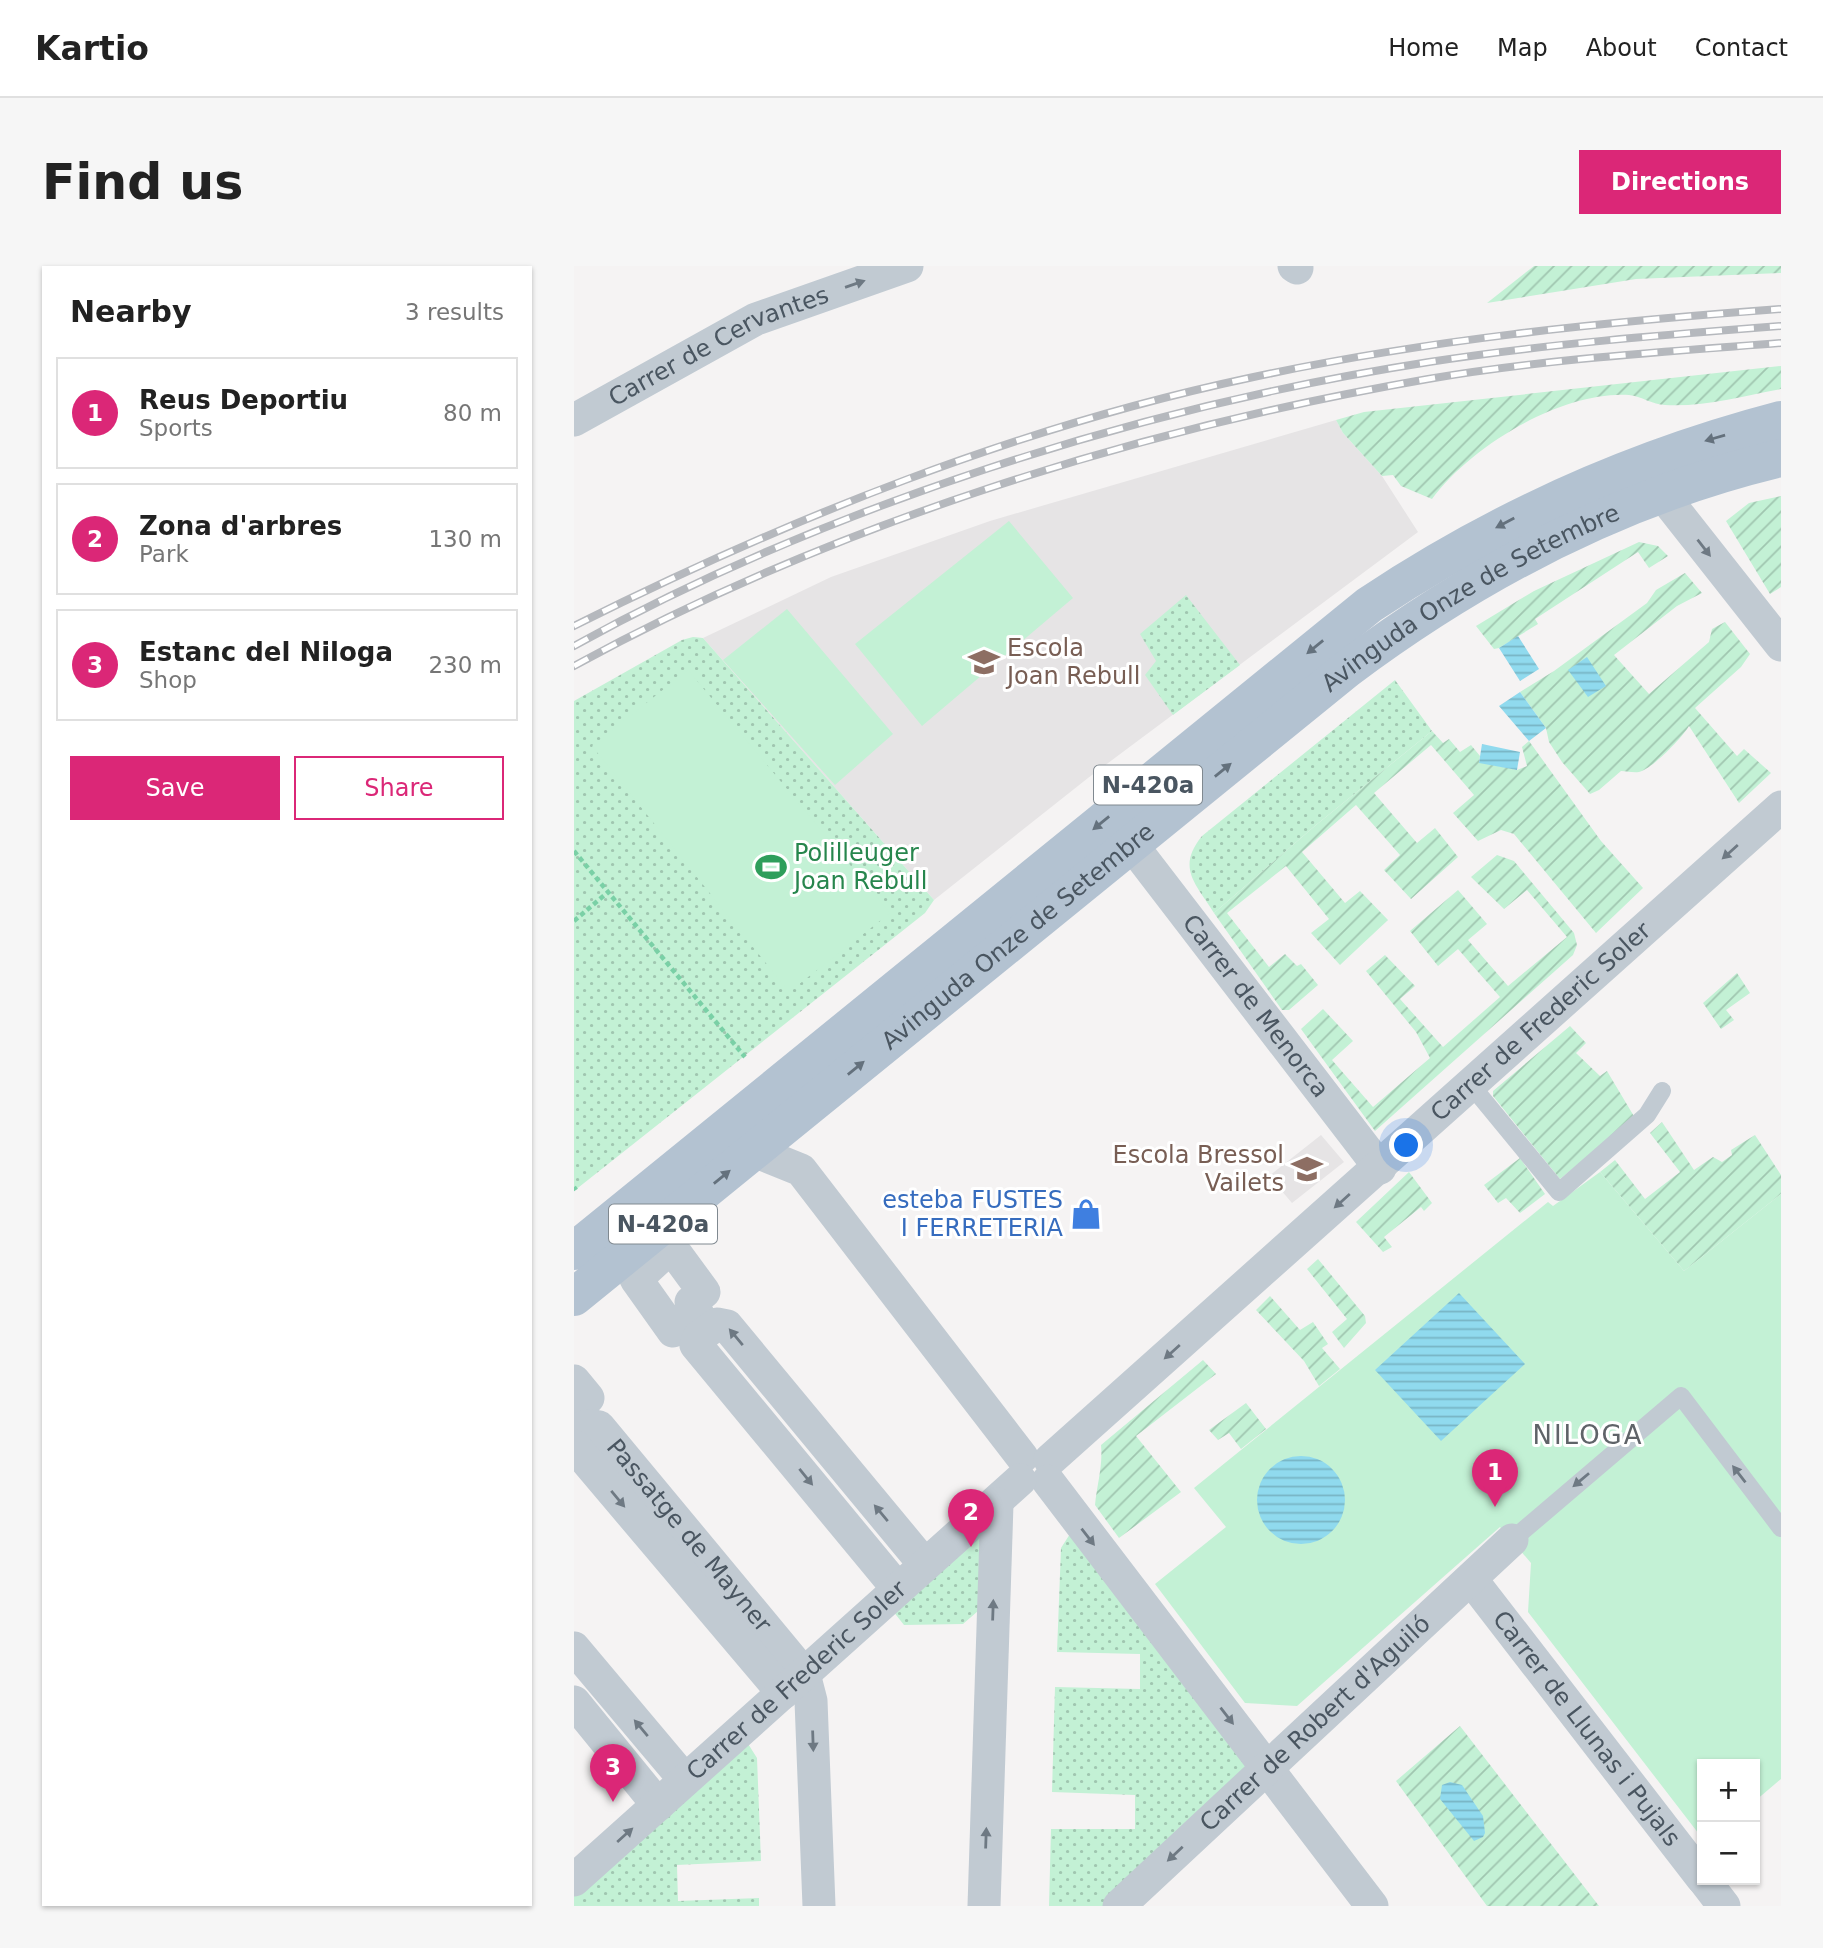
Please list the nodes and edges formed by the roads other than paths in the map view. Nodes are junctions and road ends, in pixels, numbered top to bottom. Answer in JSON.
{"nodes":[{"id":1,"x":907,"y":266,"type":"edge"},
{"id":2,"x":574,"y":420,"type":"edge"},
{"id":3,"x":1781,"y":420,"type":"edge"},
{"id":4,"x":1781,"y":458,"type":"edge"},
{"id":5,"x":1662,"y":494,"type":"junction"},
{"id":6,"x":1781,"y":645,"type":"edge"},
{"id":7,"x":1781,"y":807,"type":"edge"},
{"id":8,"x":1132,"y":845,"type":"junction"},
{"id":9,"x":1471,"y":1085,"type":"junction"},
{"id":10,"x":1662,"y":1091,"type":"dead end"},
{"id":11,"x":803,"y":1111,"type":"junction"},
{"id":12,"x":754,"y":1151,"type":"junction"},
{"id":13,"x":1380,"y":1168,"type":"junction"},
{"id":14,"x":801,"y":1170,"type":"junction"},
{"id":15,"x":574,"y":1251,"type":"edge"},
{"id":16,"x":574,"y":1297,"type":"edge"},
{"id":17,"x":574,"y":1381,"type":"edge"},
{"id":18,"x":574,"y":1408,"type":"edge"},
{"id":19,"x":574,"y":1446,"type":"edge"},
{"id":20,"x":1035,"y":1469,"type":"junction"},
{"id":21,"x":997,"y":1504,"type":"junction"},
{"id":22,"x":1781,"y":1528,"type":"edge"},
{"id":23,"x":1512,"y":1540,"type":"joint"},
{"id":24,"x":925,"y":1565,"type":"junction"},
{"id":25,"x":1471,"y":1579,"type":"junction"},
{"id":26,"x":898,"y":1589,"type":"junction"},
{"id":27,"x":574,"y":1648,"type":"edge"},
{"id":28,"x":793,"y":1683,"type":"junction"},
{"id":29,"x":574,"y":1702,"type":"edge"},
{"id":30,"x":1267,"y":1768,"type":"junction"},
{"id":31,"x":685,"y":1780,"type":"junction"},
{"id":32,"x":658,"y":1805,"type":"junction"},
{"id":33,"x":1697,"y":1871,"type":"edge"},
{"id":34,"x":574,"y":1880,"type":"edge"},
{"id":35,"x":1708,"y":1885,"type":"edge"},
{"id":36,"x":819,"y":1906,"type":"edge"},
{"id":37,"x":984,"y":1906,"type":"edge"},
{"id":38,"x":1119,"y":1906,"type":"edge"},
{"id":39,"x":1372,"y":1906,"type":"edge"},
{"id":40,"x":1724,"y":1906,"type":"edge"}],
"edges":[{"from":2,"to":1,"type":"street","name":"Carrer de Cervantes","one_way":true},
{"from":3,"to":15,"type":"main road","name":"Avinguda Onze de Setembre","number":"N-420a","one_way":true},
{"from":4,"to":5,"type":"main road","name":"Avinguda Onze de Setembre","number":"N-420a"},
{"from":5,"to":6,"type":"street","one_way":true},
{"from":8,"to":5,"type":"main road","name":"Avinguda Onze de Setembre","number":"N-420a","one_way":true},
{"from":7,"to":9,"type":"street","name":"Carrer de Frederic Soler","one_way":true},
{"from":11,"to":8,"type":"main road","name":"Avinguda Onze de Setembre","number":"N-420a","one_way":true},
{"from":8,"to":13,"type":"street","name":"Carrer de Menorca"},
{"from":9,"to":10,"type":"lane"},
{"from":9,"to":13,"type":"street","name":"Carrer de Frederic Soler"},
{"from":11,"to":12,"type":"main road","name":"Avinguda Onze de Setembre","number":"N-420a"},
{"from":11,"to":14,"type":"street"},
{"from":12,"to":14,"type":"street"},
{"from":16,"to":12,"type":"main road","name":"Avinguda Onze de Setembre","number":"N-420a","one_way":true},
{"from":13,"to":20,"type":"street","name":"Carrer de Frederic Soler","one_way":true},
{"from":14,"to":20,"type":"street"},
{"from":17,"to":18,"type":"street"},
{"from":19,"to":28,"type":"street","name":"Passatge de Mayner"},
{"from":20,"to":21,"type":"street","name":"Carrer de Frederic Soler"},
{"from":20,"to":30,"type":"street","one_way":true},
{"from":21,"to":24,"type":"street","name":"Carrer de Frederic Soler"},
{"from":37,"to":21,"type":"street","one_way":true},
{"from":22,"to":23,"type":"lane","one_way":true},
{"from":23,"to":25,"type":"street","name":"Carrer de Robert d'Aguiló"},
{"from":24,"to":26,"type":"street","name":"Carrer de Frederic Soler"},
{"from":24,"to":26,"type":"street","one_way":true},
{"from":25,"to":30,"type":"street","name":"Carrer de Robert d'Aguiló"},
{"from":25,"to":33,"type":"street","name":"Carrer de Llunas i Pujals"},
{"from":26,"to":28,"type":"street","name":"Carrer de Frederic Soler"},
{"from":31,"to":27,"type":"street","one_way":true},
{"from":28,"to":31,"type":"street","name":"Carrer de Frederic Soler"},
{"from":28,"to":36,"type":"street","one_way":true},
{"from":29,"to":32,"type":"street"},
{"from":30,"to":38,"type":"street","name":"Carrer de Robert d'Aguiló","one_way":true},
{"from":30,"to":39,"type":"street"},
{"from":31,"to":32,"type":"street","name":"Carrer de Frederic Soler"},
{"from":34,"to":32,"type":"street","name":"Carrer de Frederic Soler","one_way":true},
{"from":35,"to":40,"type":"street","name":"Carrer de Llunas i Pujals"}]}
